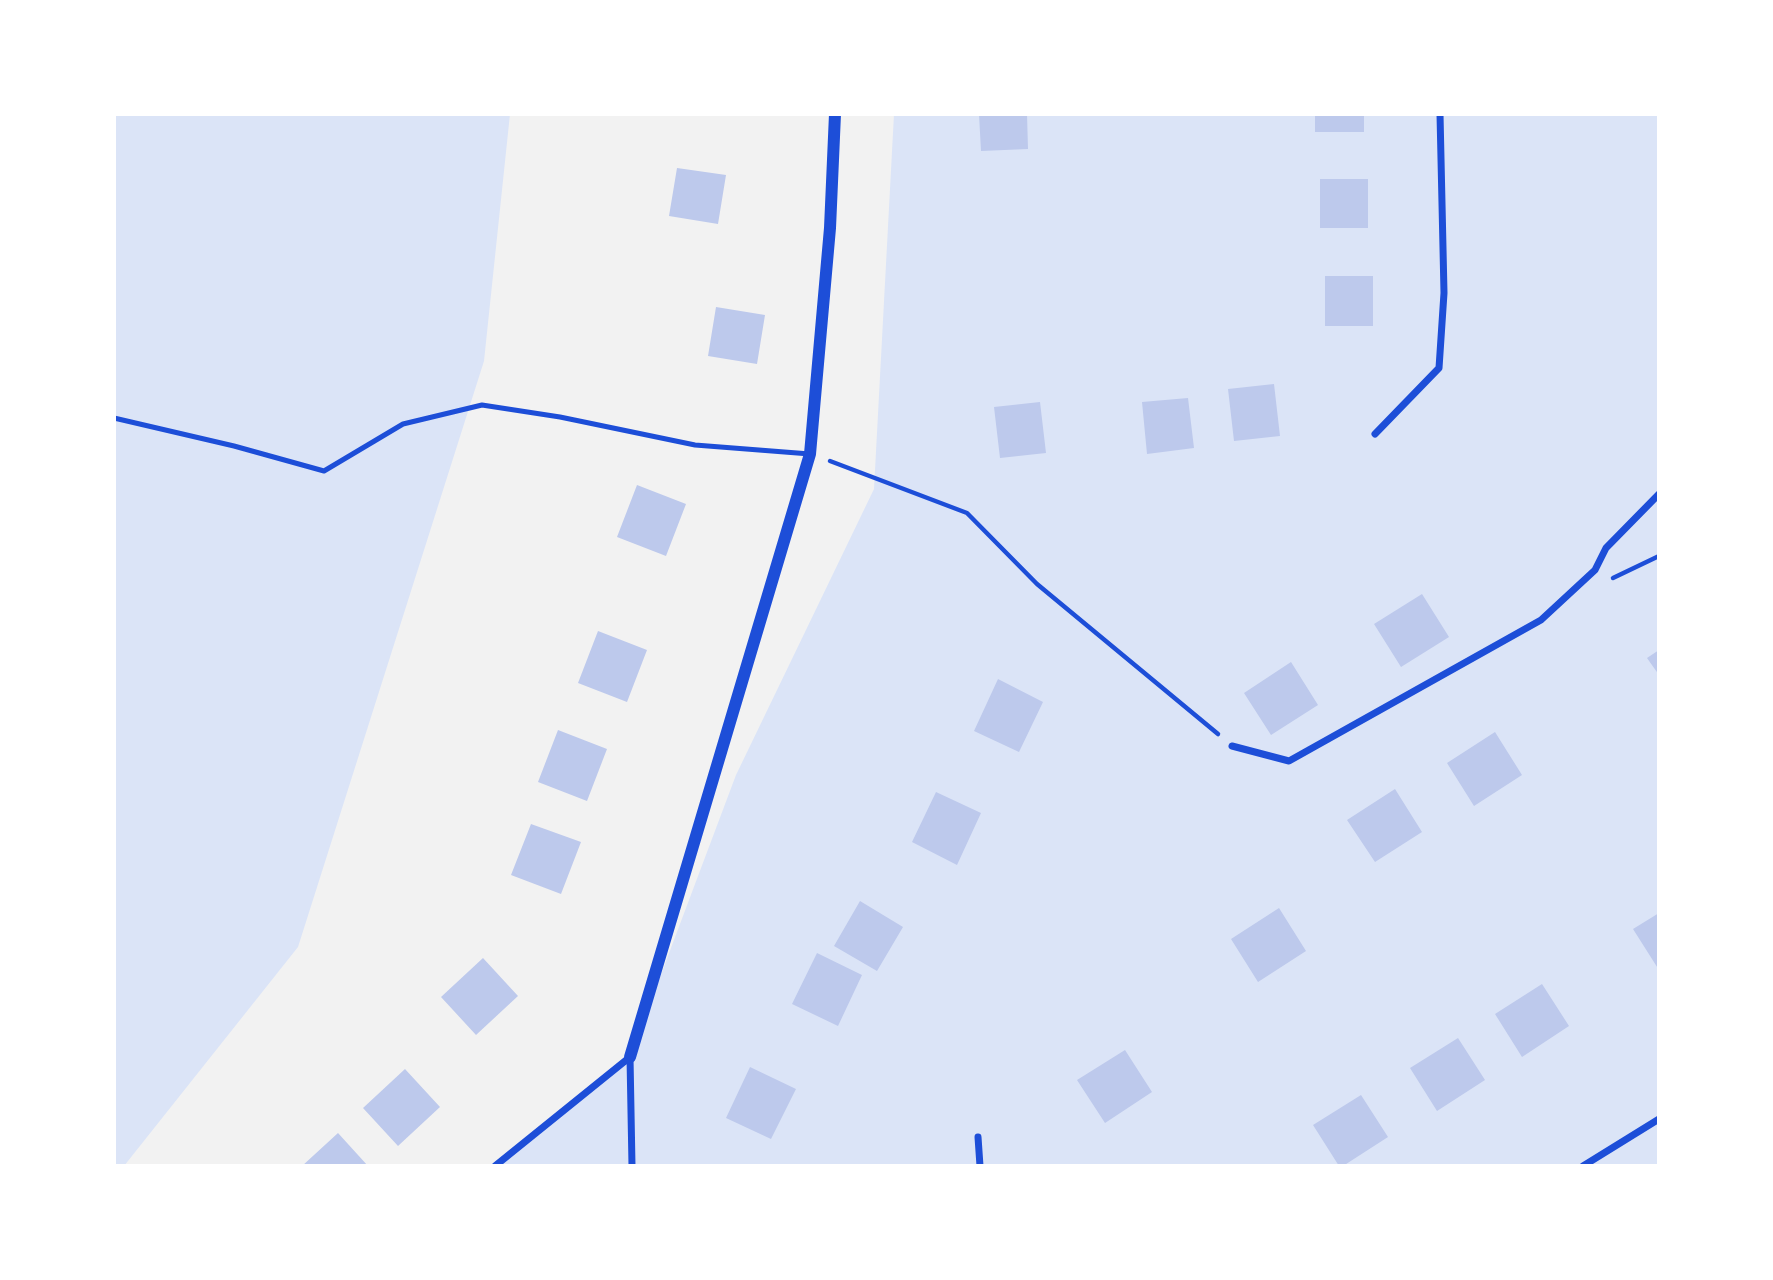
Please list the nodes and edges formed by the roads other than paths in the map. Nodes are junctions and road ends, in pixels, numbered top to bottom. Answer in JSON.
{"nodes":[{"id":1,"x":835,"y":114,"type":"edge"},
{"id":2,"x":1440,"y":114,"type":"edge"},
{"id":3,"x":114,"y":418,"type":"edge"},
{"id":4,"x":1375,"y":434,"type":"dead end"},
{"id":5,"x":810,"y":454,"type":"junction"},
{"id":6,"x":1659,"y":494,"type":"edge"},
{"id":7,"x":1232,"y":746,"type":"road end"},
{"id":8,"x":630,"y":1057,"type":"junction"},
{"id":9,"x":1659,"y":1119,"type":"edge"},
{"id":10,"x":978,"y":1137,"type":"dead end"},
{"id":11,"x":495,"y":1166,"type":"edge"},
{"id":12,"x":632,"y":1166,"type":"edge"},
{"id":13,"x":980,"y":1166,"type":"edge"},
{"id":14,"x":1583,"y":1166,"type":"edge"}],
"edges":[{"from":1,"to":5,"type":"street"},
{"from":2,"to":4,"type":"street"},
{"from":3,"to":5,"type":"lane"},
{"from":5,"to":8,"type":"street"},
{"from":6,"to":7,"type":"street"},
{"from":8,"to":11,"type":"street"},
{"from":8,"to":12,"type":"street"},
{"from":9,"to":14,"type":"street"},
{"from":10,"to":13,"type":"street"}]}
